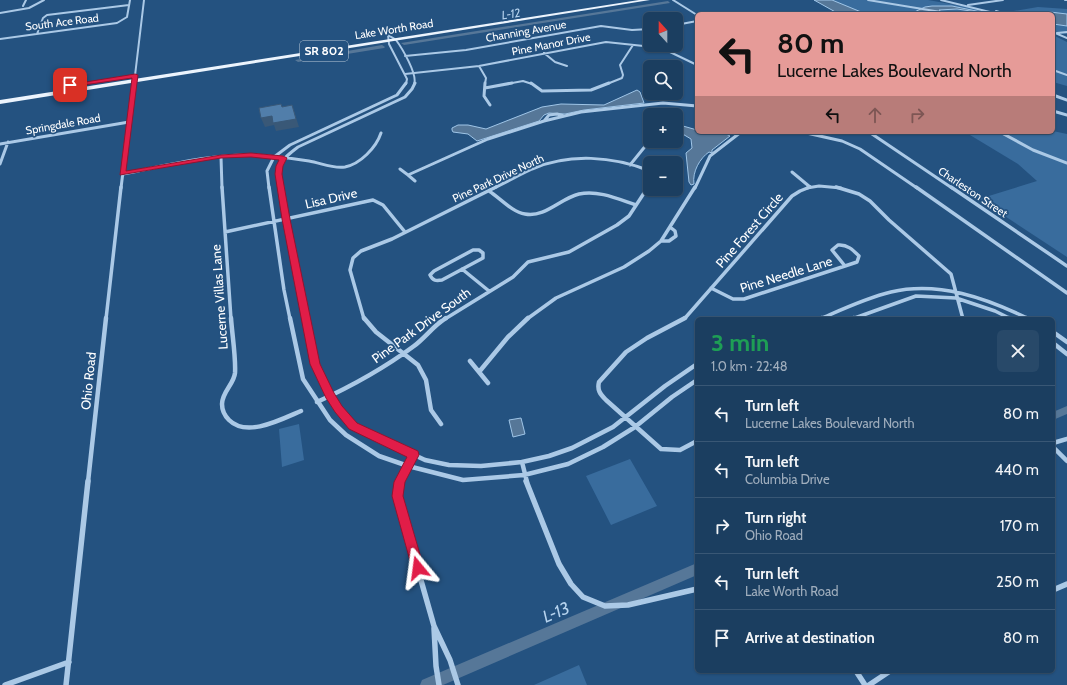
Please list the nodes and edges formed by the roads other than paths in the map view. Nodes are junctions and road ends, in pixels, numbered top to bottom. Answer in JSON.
{"nodes":[{"id":1,"x":26,"y":0,"type":"edge"},
{"id":2,"x":40,"y":0,"type":"edge"},
{"id":3,"x":44,"y":0,"type":"edge"},
{"id":4,"x":130,"y":0,"type":"edge"},
{"id":5,"x":144,"y":0,"type":"edge"},
{"id":6,"x":620,"y":0,"type":"edge"},
{"id":7,"x":648,"y":0,"type":"edge"},
{"id":8,"x":673,"y":0,"type":"edge"},
{"id":9,"x":868,"y":0,"type":"edge"},
{"id":10,"x":941,"y":0,"type":"edge"},
{"id":11,"x":950,"y":0,"type":"edge"},
{"id":12,"x":1003,"y":0,"type":"edge"},
{"id":13,"x":129,"y":5,"type":"junction"},
{"id":14,"x":966,"y":5,"type":"junction"},
{"id":15,"x":971,"y":5,"type":"junction"},
{"id":16,"x":23,"y":6,"type":"dead end"},
{"id":17,"x":554,"y":10,"type":"junction"},
{"id":18,"x":0,"y":12,"type":"edge"},
{"id":19,"x":943,"y":12,"type":"edge"},
{"id":20,"x":991,"y":12,"type":"edge"},
{"id":21,"x":998,"y":12,"type":"edge"},
{"id":22,"x":695,"y":14,"type":"edge"},
{"id":23,"x":540,"y":17,"type":"junction"},
{"id":24,"x":695,"y":21,"type":"edge"},
{"id":25,"x":683,"y":24,"type":"edge"},
{"id":26,"x":643,"y":29,"type":"edge"},
{"id":27,"x":1055,"y":32,"type":"edge"},
{"id":28,"x":1055,"y":32,"type":"edge"},
{"id":29,"x":1055,"y":32,"type":"edge"},
{"id":30,"x":1062,"y":33,"type":"junction"},
{"id":31,"x":37,"y":34,"type":"junction"},
{"id":32,"x":1067,"y":35,"type":"edge"},
{"id":33,"x":388,"y":38,"type":"junction"},
{"id":34,"x":0,"y":39,"type":"edge"},
{"id":35,"x":395,"y":39,"type":"junction"},
{"id":36,"x":357,"y":40,"type":"junction"},
{"id":37,"x":633,"y":45,"type":"junction"},
{"id":38,"x":544,"y":53,"type":"junction"},
{"id":39,"x":289,"y":56,"type":"junction"},
{"id":40,"x":405,"y":56,"type":"junction"},
{"id":41,"x":695,"y":64,"type":"edge"},
{"id":42,"x":479,"y":66,"type":"junction"},
{"id":43,"x":567,"y":66,"type":"dead end"},
{"id":44,"x":1055,"y":71,"type":"edge"},
{"id":45,"x":414,"y":73,"type":"junction"},
{"id":46,"x":405,"y":74,"type":"junction"},
{"id":47,"x":1067,"y":75,"type":"edge"},
{"id":48,"x":135,"y":78,"type":"junction"},
{"id":49,"x":485,"y":88,"type":"junction"},
{"id":50,"x":0,"y":96,"type":"edge"},
{"id":51,"x":1055,"y":96,"type":"edge"},
{"id":52,"x":1067,"y":100,"type":"edge"},
{"id":53,"x":0,"y":102,"type":"edge"},
{"id":54,"x":490,"y":105,"type":"dead end"},
{"id":55,"x":695,"y":106,"type":"edge"},
{"id":56,"x":1055,"y":112,"type":"edge"},
{"id":57,"x":1067,"y":115,"type":"edge"},
{"id":58,"x":129,"y":122,"type":"junction"},
{"id":59,"x":381,"y":133,"type":"dead end"},
{"id":60,"x":738,"y":134,"type":"edge"},
{"id":61,"x":811,"y":134,"type":"edge"},
{"id":62,"x":871,"y":134,"type":"edge"},
{"id":63,"x":1004,"y":134,"type":"edge"},
{"id":64,"x":8,"y":142,"type":"junction"},
{"id":65,"x":0,"y":144,"type":"edge"},
{"id":66,"x":644,"y":148,"type":"edge"},
{"id":67,"x":221,"y":156,"type":"junction"},
{"id":68,"x":274,"y":157,"type":"junction"},
{"id":69,"x":283,"y":158,"type":"junction"},
{"id":70,"x":1067,"y":163,"type":"edge"},
{"id":71,"x":0,"y":164,"type":"edge"},
{"id":72,"x":630,"y":165,"type":"junction"},
{"id":73,"x":643,"y":169,"type":"edge"},
{"id":74,"x":400,"y":170,"type":"dead end"},
{"id":75,"x":792,"y":172,"type":"dead end"},
{"id":76,"x":123,"y":174,"type":"junction"},
{"id":77,"x":408,"y":175,"type":"junction"},
{"id":78,"x":415,"y":181,"type":"dead end"},
{"id":79,"x":810,"y":187,"type":"junction"},
{"id":80,"x":490,"y":191,"type":"junction"},
{"id":81,"x":643,"y":195,"type":"edge"},
{"id":82,"x":636,"y":205,"type":"junction"},
{"id":83,"x":286,"y":219,"type":"junction"},
{"id":84,"x":275,"y":221,"type":"junction"},
{"id":85,"x":670,"y":227,"type":"junction"},
{"id":86,"x":224,"y":232,"type":"junction"},
{"id":87,"x":405,"y":232,"type":"junction"},
{"id":88,"x":661,"y":241,"type":"junction"},
{"id":89,"x":845,"y":266,"type":"junction"},
{"id":90,"x":1067,"y":266,"type":"edge"},
{"id":91,"x":462,"y":269,"type":"junction"},
{"id":92,"x":710,"y":288,"type":"junction"},
{"id":93,"x":489,"y":291,"type":"junction"},
{"id":94,"x":955,"y":292,"type":"junction"},
{"id":95,"x":1067,"y":293,"type":"edge"},
{"id":96,"x":956,"y":298,"type":"junction"},
{"id":97,"x":824,"y":317,"type":"edge"},
{"id":98,"x":857,"y":317,"type":"edge"},
{"id":99,"x":963,"y":317,"type":"edge"},
{"id":100,"x":1007,"y":317,"type":"edge"},
{"id":101,"x":1025,"y":317,"type":"edge"},
{"id":102,"x":1055,"y":333,"type":"edge"},
{"id":103,"x":1067,"y":342,"type":"edge"},
{"id":104,"x":1055,"y":345,"type":"edge"},
{"id":105,"x":403,"y":352,"type":"junction"},
{"id":106,"x":1067,"y":354,"type":"edge"},
{"id":107,"x":470,"y":361,"type":"dead end"},
{"id":108,"x":695,"y":365,"type":"edge"},
{"id":109,"x":479,"y":372,"type":"junction"},
{"id":110,"x":695,"y":381,"type":"edge"},
{"id":111,"x":488,"y":383,"type":"dead end"},
{"id":112,"x":330,"y":395,"type":"junction"},
{"id":113,"x":317,"y":402,"type":"junction"},
{"id":114,"x":302,"y":412,"type":"dead end"},
{"id":115,"x":626,"y":418,"type":"junction"},
{"id":116,"x":441,"y":424,"type":"dead end"},
{"id":117,"x":635,"y":427,"type":"junction"},
{"id":118,"x":1067,"y":439,"type":"edge"},
{"id":119,"x":695,"y":442,"type":"edge"},
{"id":120,"x":1055,"y":442,"type":"edge"},
{"id":121,"x":1055,"y":450,"type":"edge"},
{"id":122,"x":414,"y":455,"type":"junction"},
{"id":123,"x":1067,"y":460,"type":"edge"},
{"id":124,"x":522,"y":462,"type":"junction"},
{"id":125,"x":408,"y":466,"type":"junction"},
{"id":126,"x":524,"y":476,"type":"junction"},
{"id":127,"x":1067,"y":584,"type":"edge"},
{"id":128,"x":695,"y":589,"type":"edge"},
{"id":129,"x":1055,"y":589,"type":"edge"},
{"id":130,"x":434,"y":626,"type":"junction"},
{"id":131,"x":69,"y":662,"type":"junction"},
{"id":132,"x":857,"y":673,"type":"edge"},
{"id":133,"x":887,"y":673,"type":"edge"},
{"id":134,"x":5,"y":685,"type":"edge"},
{"id":135,"x":66,"y":685,"type":"edge"},
{"id":136,"x":439,"y":685,"type":"edge"},
{"id":137,"x":458,"y":685,"type":"edge"},
{"id":138,"x":865,"y":685,"type":"edge"},
{"id":139,"x":869,"y":685,"type":"edge"}],
"edges":[{"from":1,"to":16,"type":"street"},
{"from":2,"to":18,"type":"street"},
{"from":3,"to":18,"type":"street"},
{"from":4,"to":13,"type":"street"},
{"from":5,"to":48,"type":"street","name":"Ohio Road"},
{"from":6,"to":17,"type":"main road","name":"Lake Worth Road","number":"SR 802"},
{"from":7,"to":23,"type":"main road","name":"Lake Worth Road","number":"SR 802"},
{"from":8,"to":22,"type":"street"},
{"from":9,"to":19,"type":"street"},
{"from":10,"to":14,"type":"street"},
{"from":11,"to":15,"type":"street"},
{"from":12,"to":15,"type":"street"},
{"from":13,"to":31,"type":"street"},
{"from":13,"to":31,"type":"street","name":"South Ace Road"},
{"from":14,"to":15,"type":"street"},
{"from":14,"to":20,"type":"street"},
{"from":15,"to":21,"type":"street"},
{"from":17,"to":23,"type":"main road"},
{"from":17,"to":33,"type":"main road","name":"Lake Worth Road","number":"SR 802"},
{"from":23,"to":35,"type":"main road","name":"Lake Worth Road","number":"SR 802"},
{"from":24,"to":25,"type":"street"},
{"from":26,"to":40,"type":"street","name":"Channing Avenue"},
{"from":27,"to":30,"type":"street"},
{"from":28,"to":30,"type":"street"},
{"from":29,"to":32,"type":"street"},
{"from":30,"to":32,"type":"street"},
{"from":31,"to":34,"type":"street","name":"South Ace Road"},
{"from":33,"to":35,"type":"main road","name":"Lake Worth Road","number":"SR 802"},
{"from":33,"to":36,"type":"main road","name":"Lake Worth Road","number":"SR 802"},
{"from":33,"to":39,"type":"main road","name":"Lake Worth Road","number":"SR 802"},
{"from":33,"to":46,"type":"street"},
{"from":35,"to":40,"type":"street"},
{"from":36,"to":39,"type":"main road"},
{"from":36,"to":48,"type":"main road","name":"Lake Worth Road","number":"SR 802"},
{"from":37,"to":38,"type":"street","name":"Pine Manor Drive"},
{"from":37,"to":41,"type":"street","name":"Pine Manor Drive"},
{"from":37,"to":49,"type":"street"},
{"from":38,"to":42,"type":"street","name":"Pine Manor Drive"},
{"from":38,"to":43,"type":"street"},
{"from":39,"to":48,"type":"main road","name":"Lake Worth Road","number":"SR 802"},
{"from":40,"to":45,"type":"street"},
{"from":42,"to":45,"type":"street","name":"Pine Manor Drive"},
{"from":42,"to":49,"type":"street"},
{"from":44,"to":47,"type":"street"},
{"from":45,"to":46,"type":"street","name":"Pine Manor Drive"},
{"from":45,"to":69,"type":"street"},
{"from":46,"to":68,"type":"street"},
{"from":48,"to":50,"type":"main road","name":"Lake Worth Road","number":"SR 802"},
{"from":48,"to":53,"type":"main road","name":"Lake Worth Road","number":"SR 802"},
{"from":48,"to":58,"type":"street","name":"Ohio Road"},
{"from":49,"to":54,"type":"street"},
{"from":51,"to":52,"type":"street"},
{"from":55,"to":77,"type":"street"},
{"from":56,"to":57,"type":"street"},
{"from":58,"to":64,"type":"street","name":"Springdale Road"},
{"from":58,"to":76,"type":"street","name":"Ohio Road"},
{"from":59,"to":69,"type":"street"},
{"from":60,"to":85,"type":"street"},
{"from":61,"to":95,"type":"street"},
{"from":62,"to":90,"type":"street","name":"Charleston Street"},
{"from":63,"to":70,"type":"street"},
{"from":64,"to":65,"type":"street","name":"Springdale Road"},
{"from":64,"to":71,"type":"street"},
{"from":66,"to":72,"type":"street"},
{"from":67,"to":68,"type":"street"},
{"from":67,"to":76,"type":"street"},
{"from":67,"to":86,"type":"street","name":"Lucerne Villas Lane"},
{"from":68,"to":69,"type":"street"},
{"from":68,"to":84,"type":"street"},
{"from":69,"to":83,"type":"street"},
{"from":72,"to":73,"type":"street","name":"Pine Park Drive North"},
{"from":72,"to":80,"type":"street","name":"Pine Park Drive North"},
{"from":74,"to":77,"type":"street"},
{"from":75,"to":79,"type":"street"},
{"from":76,"to":131,"type":"street","name":"Ohio Road"},
{"from":77,"to":78,"type":"street"},
{"from":79,"to":92,"type":"street","name":"Pine Forest Circle"},
{"from":79,"to":94,"type":"street","name":"Pine Forest Circle"},
{"from":80,"to":82,"type":"street"},
{"from":80,"to":87,"type":"street","name":"Pine Park Drive North"},
{"from":81,"to":82,"type":"street","name":"Pine Park Drive South"},
{"from":82,"to":93,"type":"street","name":"Pine Park Drive South"},
{"from":83,"to":84,"type":"street","name":"Lisa Drive"},
{"from":83,"to":87,"type":"street","name":"Lisa Drive"},
{"from":83,"to":112,"type":"street"},
{"from":84,"to":86,"type":"street","name":"Lisa Drive"},
{"from":84,"to":113,"type":"street"},
{"from":85,"to":88,"type":"street"},
{"from":85,"to":88,"type":"street"},
{"from":86,"to":114,"type":"street","name":"Lucerne Villas Lane"},
{"from":87,"to":105,"type":"street","name":"Pine Park Drive North"},
{"from":88,"to":109,"type":"street"},
{"from":89,"to":89,"type":"street","name":"Pine Needle Lane"},
{"from":89,"to":92,"type":"street","name":"Pine Needle Lane"},
{"from":91,"to":91,"type":"street"},
{"from":91,"to":93,"type":"street"},
{"from":92,"to":115,"type":"street","name":"Pine Forest Circle"},
{"from":93,"to":105,"type":"street","name":"Pine Park Drive South"},
{"from":94,"to":96,"type":"street","name":"Pine Forest Circle"},
{"from":94,"to":97,"type":"street"},
{"from":94,"to":101,"type":"street"},
{"from":96,"to":98,"type":"street"},
{"from":96,"to":99,"type":"street","name":"Pine Forest Circle"},
{"from":96,"to":100,"type":"street"},
{"from":102,"to":103,"type":"street"},
{"from":104,"to":106,"type":"street"},
{"from":105,"to":112,"type":"street","name":"Pine Park Drive South"},
{"from":105,"to":116,"type":"street","name":"Pine Park Drive North"},
{"from":107,"to":109,"type":"street"},
{"from":108,"to":115,"type":"street"},
{"from":109,"to":111,"type":"street"},
{"from":110,"to":117,"type":"street"},
{"from":112,"to":113,"type":"street","name":"Pine Park Drive South"},
{"from":112,"to":122,"type":"street"},
{"from":113,"to":125,"type":"street"},
{"from":115,"to":117,"type":"street"},
{"from":115,"to":124,"type":"street"},
{"from":117,"to":119,"type":"street"},
{"from":117,"to":126,"type":"street"},
{"from":118,"to":120,"type":"street"},
{"from":121,"to":123,"type":"street"},
{"from":122,"to":124,"type":"street"},
{"from":122,"to":125,"type":"street"},
{"from":124,"to":126,"type":"street"},
{"from":125,"to":126,"type":"street"},
{"from":125,"to":130,"type":"street"},
{"from":126,"to":128,"type":"street"},
{"from":127,"to":129,"type":"street"},
{"from":130,"to":136,"type":"street"},
{"from":130,"to":137,"type":"street"},
{"from":131,"to":134,"type":"street"},
{"from":131,"to":135,"type":"street","name":"Ohio Road"},
{"from":132,"to":138,"type":"street"},
{"from":133,"to":139,"type":"street"}]}
